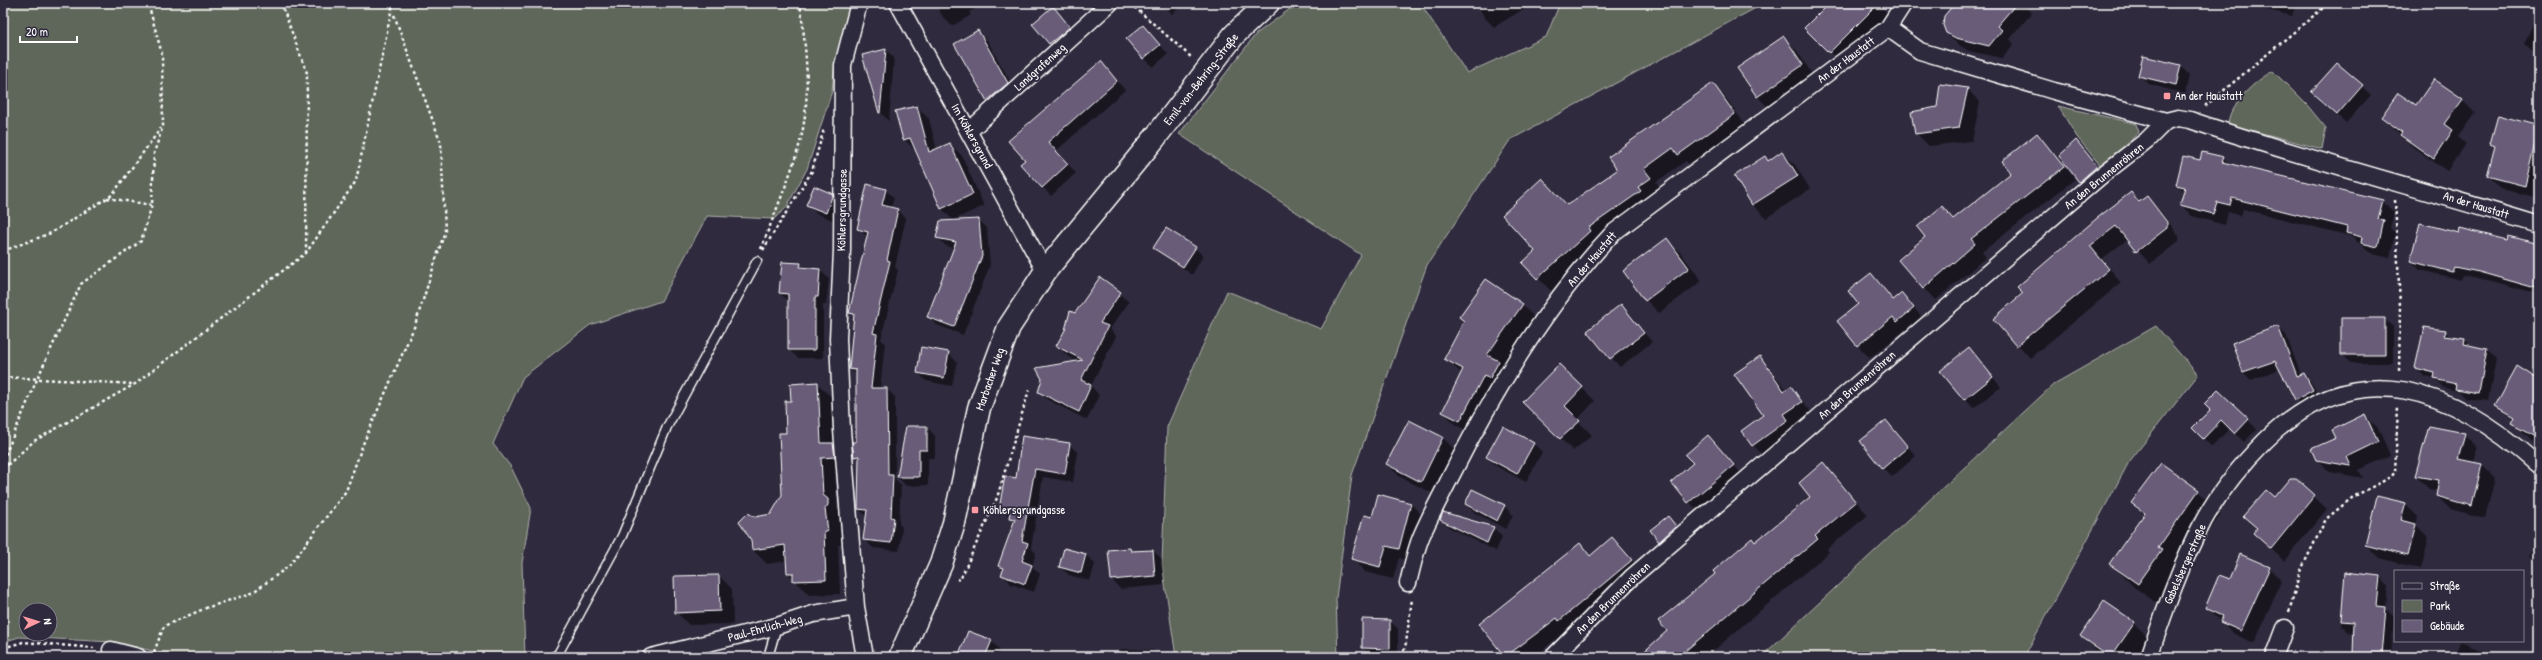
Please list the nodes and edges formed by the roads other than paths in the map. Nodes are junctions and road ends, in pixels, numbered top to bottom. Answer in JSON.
{"nodes":[{"id":1,"x":859,"y":3,"type":"edge"},
{"id":2,"x":898,"y":3,"type":"edge"},
{"id":3,"x":1110,"y":3,"type":"edge"},
{"id":4,"x":1268,"y":3,"type":"edge"},
{"id":5,"x":1904,"y":3,"type":"edge"},
{"id":6,"x":1888,"y":28,"type":"junction"},
{"id":7,"x":2166,"y":121,"type":"junction"},
{"id":8,"x":969,"y":131,"type":"junction"},
{"id":9,"x":1154,"y":139,"type":"joint"},
{"id":10,"x":2539,"y":225,"type":"edge"},
{"id":11,"x":757,"y":260,"type":"road end"},
{"id":12,"x":1047,"y":269,"type":"junction"},
{"id":13,"x":2539,"y":466,"type":"edge"},
{"id":14,"x":1408,"y":583,"type":"road end"},
{"id":15,"x":856,"y":607,"type":"junction"},
{"id":16,"x":777,"y":626,"type":"junction"},
{"id":17,"x":2285,"y":628,"type":"road end"},
{"id":18,"x":110,"y":650,"type":"road end"},
{"id":19,"x":138,"y":657,"type":"edge"},
{"id":20,"x":552,"y":657,"type":"edge"},
{"id":21,"x":651,"y":657,"type":"edge"},
{"id":22,"x":768,"y":657,"type":"edge"},
{"id":23,"x":865,"y":657,"type":"edge"},
{"id":24,"x":900,"y":657,"type":"edge"},
{"id":25,"x":1553,"y":657,"type":"edge"},
{"id":26,"x":2149,"y":657,"type":"edge"},
{"id":27,"x":2274,"y":657,"type":"edge"}],
"edges":[{"from":1,"to":15,"type":"street","name":"Köhlersgrundgasse"},
{"from":2,"to":8,"type":"street","name":"Im Köhlersgrund"},
{"from":3,"to":8,"type":"street","name":"Landgrafenweg"},
{"from":4,"to":9,"type":"main road","name":"Emil-von-Behring-Straße"},
{"from":5,"to":6,"type":"street","name":"An der Haustatt"},
{"from":6,"to":7,"type":"street","name":"An der Haustatt"},
{"from":6,"to":14,"type":"street","name":"An der Haustatt"},
{"from":7,"to":10,"type":"street","name":"An der Haustatt"},
{"from":7,"to":25,"type":"street","name":"An den Brunnenröhren"},
{"from":8,"to":12,"type":"street","name":"Im Köhlersgrund"},
{"from":9,"to":12,"type":"main road","name":"Marbacher Weg"},
{"from":11,"to":20,"type":"lane"},
{"from":12,"to":24,"type":"main road","name":"Marbacher Weg"},
{"from":13,"to":26,"type":"street","name":"Gabelsbergerstraße"},
{"from":15,"to":16,"type":"street","name":"Paul-Ehrlich-Weg"},
{"from":15,"to":23,"type":"street","name":"Köhlersgrundgasse"},
{"from":16,"to":21,"type":"street","name":"Paul-Ehrlich-Weg"},
{"from":16,"to":22,"type":"lane"},
{"from":17,"to":27,"type":"street"},
{"from":18,"to":19,"type":"street"}]}
